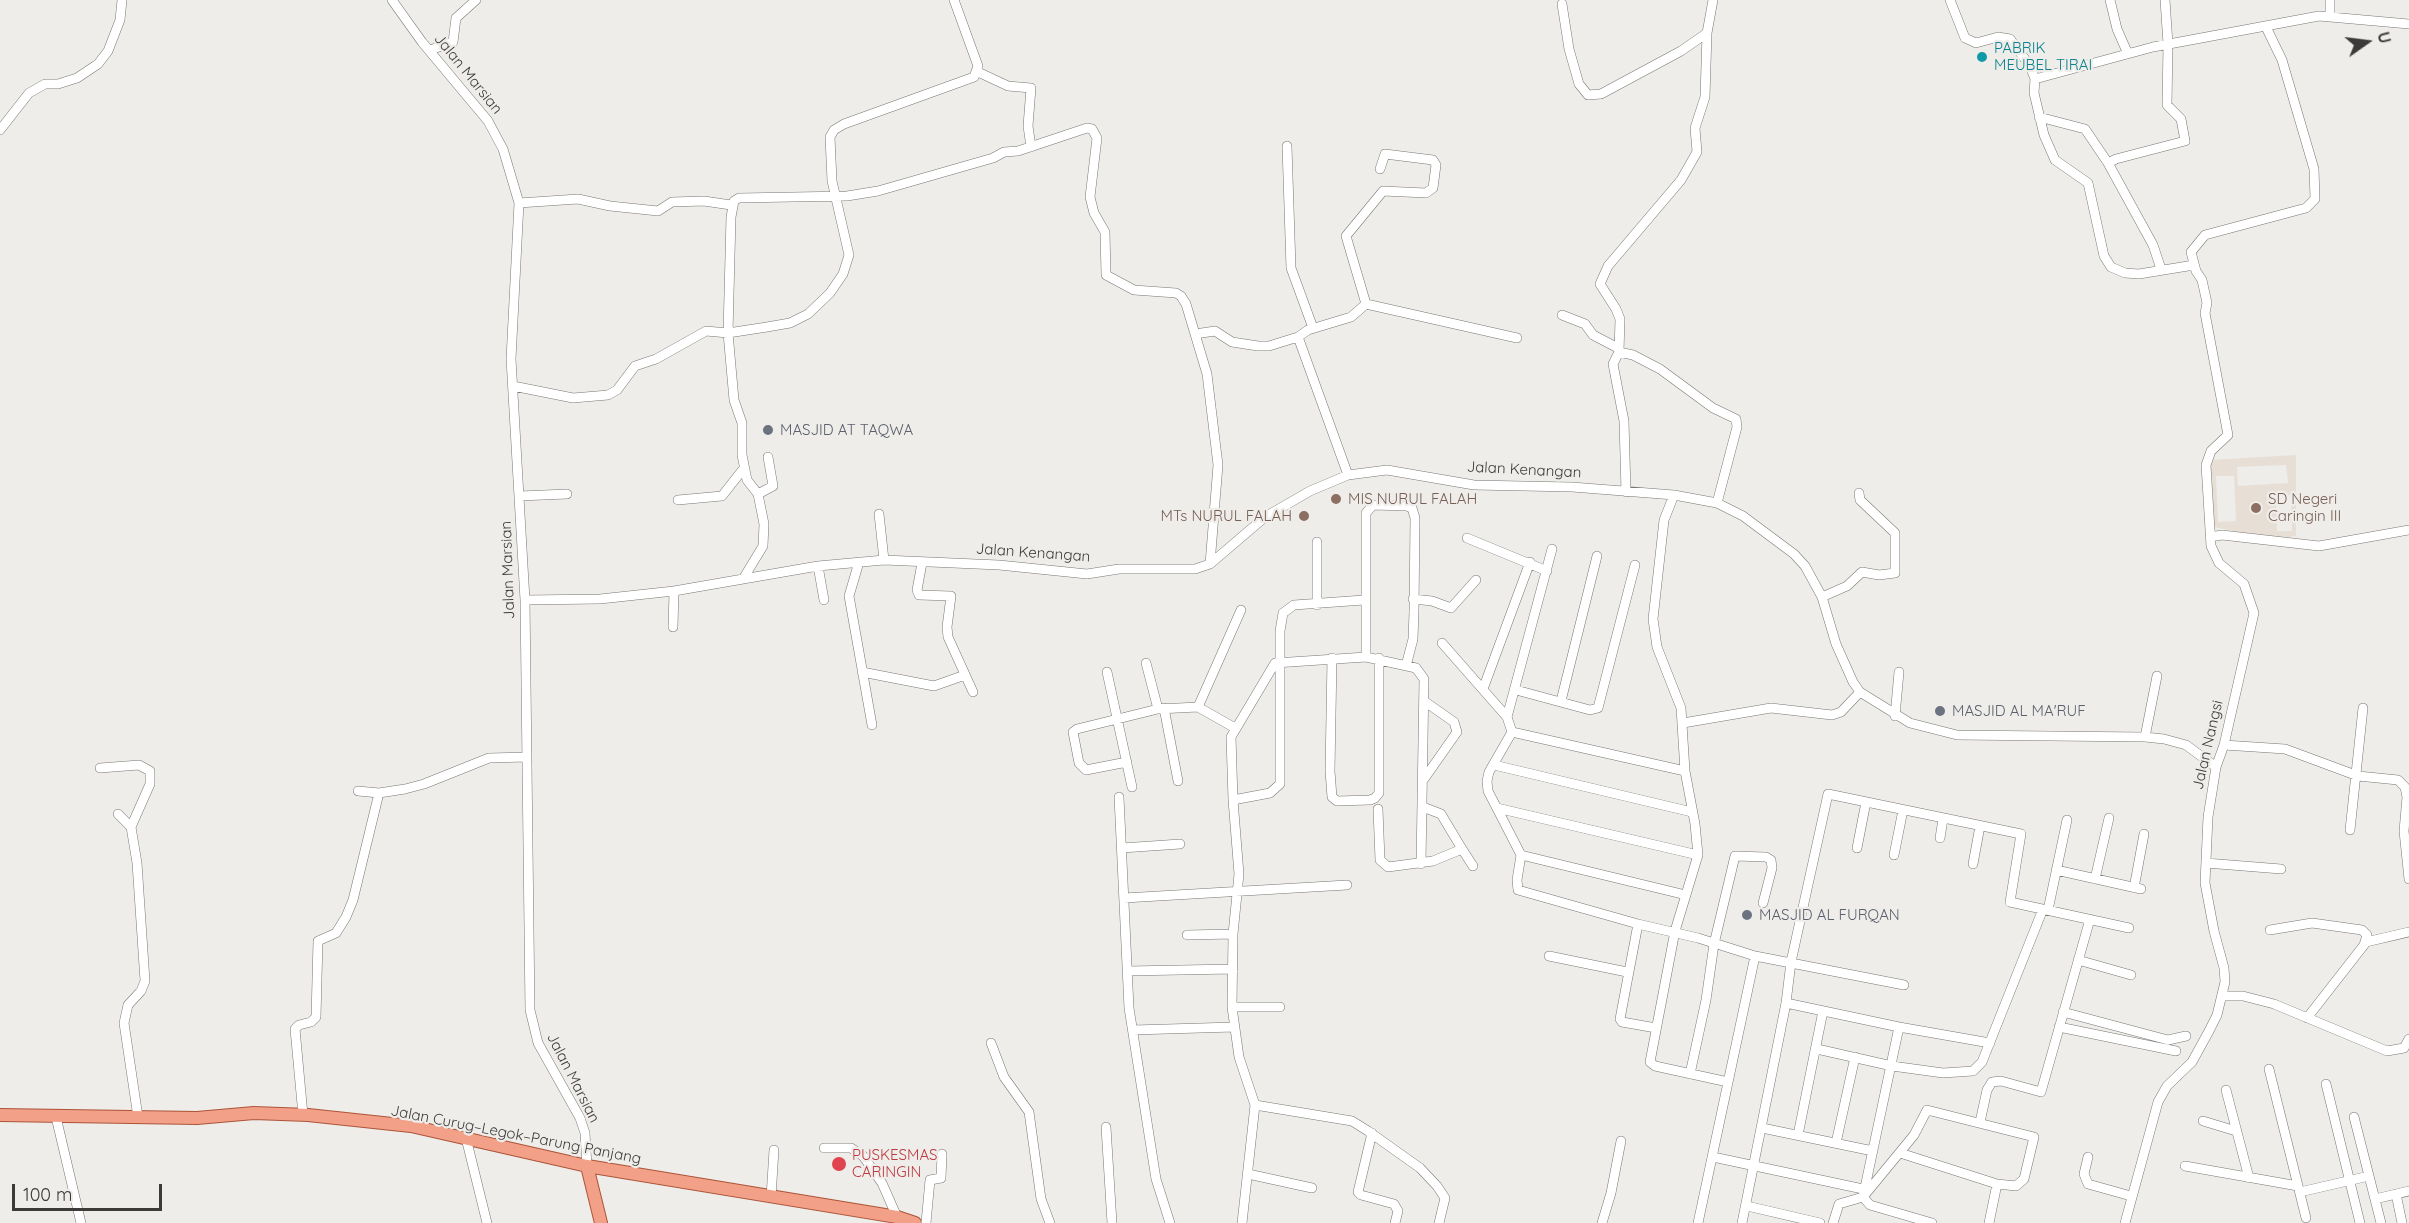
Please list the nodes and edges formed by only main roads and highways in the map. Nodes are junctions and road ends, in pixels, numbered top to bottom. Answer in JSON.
{"nodes":[{"id":1,"x":0,"y":1115,"type":"edge"},
{"id":2,"x":587,"y":1166,"type":"junction"},
{"id":3,"x":601,"y":1223,"type":"edge"},
{"id":4,"x":915,"y":1223,"type":"edge"}],
"edges":[{"from":1,"to":2,"type":"main road","name":"Jalan Curug–Legok–Parung Panjang"},
{"from":2,"to":3,"type":"main road"},
{"from":2,"to":4,"type":"main road","name":"Jalan Curug–Legok–Parung Panjang"}]}
